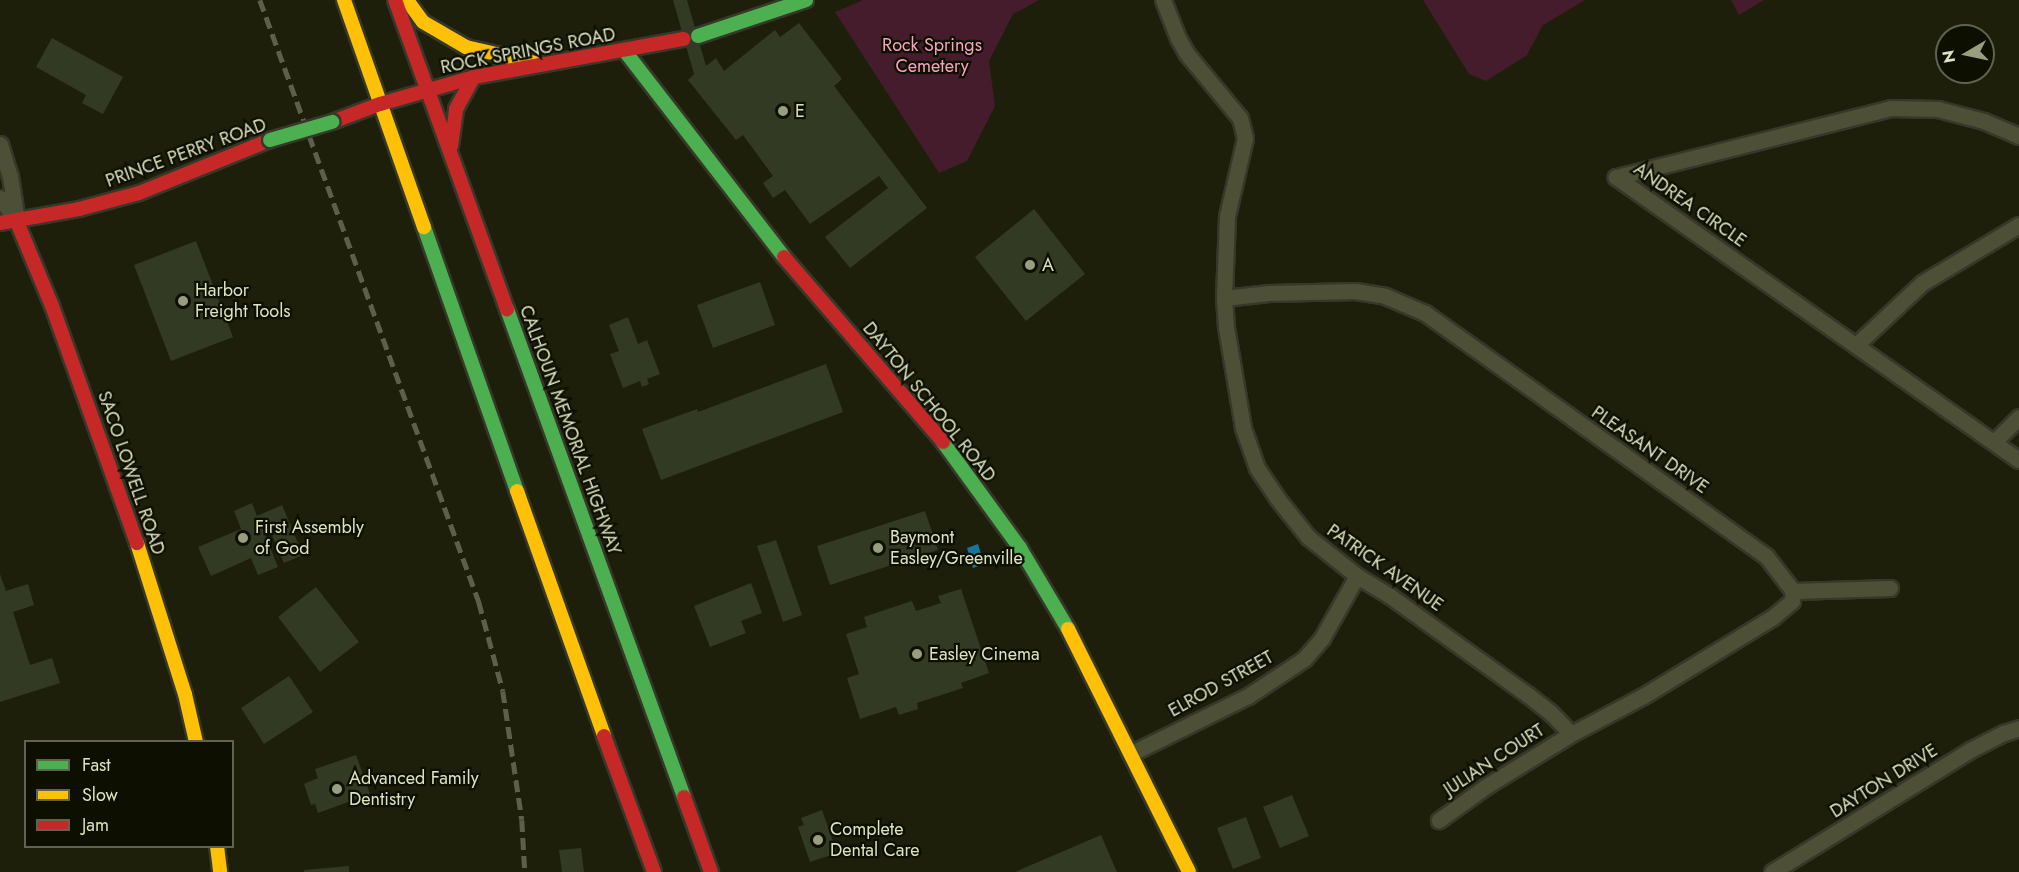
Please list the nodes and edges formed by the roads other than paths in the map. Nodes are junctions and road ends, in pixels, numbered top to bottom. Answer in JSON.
{"nodes":[{"id":1,"x":344,"y":0,"type":"edge"},
{"id":2,"x":395,"y":0,"type":"edge"},
{"id":3,"x":407,"y":0,"type":"edge"},
{"id":4,"x":806,"y":0,"type":"edge"},
{"id":5,"x":1152,"y":0,"type":"edge"},
{"id":6,"x":1163,"y":0,"type":"edge"},
{"id":7,"x":1170,"y":21,"type":"junction"},
{"id":8,"x":624,"y":50,"type":"junction"},
{"id":9,"x":540,"y":64,"type":"junction"},
{"id":10,"x":474,"y":77,"type":"junction"},
{"id":11,"x":429,"y":90,"type":"junction"},
{"id":12,"x":380,"y":104,"type":"junction"},
{"id":13,"x":2019,"y":136,"type":"edge"},
{"id":14,"x":0,"y":144,"type":"edge"},
{"id":15,"x":450,"y":150,"type":"junction"},
{"id":16,"x":0,"y":198,"type":"edge"},
{"id":17,"x":16,"y":222,"type":"junction"},
{"id":18,"x":0,"y":223,"type":"edge"},
{"id":19,"x":2019,"y":225,"type":"edge"},
{"id":20,"x":1224,"y":298,"type":"junction"},
{"id":21,"x":1856,"y":345,"type":"junction"},
{"id":22,"x":2019,"y":417,"type":"edge"},
{"id":23,"x":1994,"y":442,"type":"junction"},
{"id":24,"x":2019,"y":460,"type":"edge"},
{"id":25,"x":1357,"y":576,"type":"junction"},
{"id":26,"x":1890,"y":588,"type":"dead end"},
{"id":27,"x":1793,"y":591,"type":"junction"},
{"id":28,"x":2019,"y":728,"type":"edge"},
{"id":29,"x":1571,"y":734,"type":"junction"},
{"id":30,"x":196,"y":740,"type":"edge"},
{"id":31,"x":1132,"y":753,"type":"junction"},
{"id":32,"x":1439,"y":820,"type":"dead end"},
{"id":33,"x":217,"y":848,"type":"edge"},
{"id":34,"x":220,"y":872,"type":"edge"},
{"id":35,"x":654,"y":872,"type":"edge"},
{"id":36,"x":711,"y":872,"type":"edge"},
{"id":37,"x":1190,"y":872,"type":"edge"},
{"id":38,"x":1772,"y":872,"type":"edge"}],
"edges":[{"from":1,"to":12,"type":"main road"},
{"from":2,"to":11,"type":"main road","name":"CALHOUN MEMORIAL HIGHWAY"},
{"from":3,"to":9,"type":"main road"},
{"from":4,"to":8,"type":"main road","name":"ROCK SPRINGS ROAD"},
{"from":5,"to":7,"type":"street","name":"PATRICK AVENUE"},
{"from":6,"to":7,"type":"street","name":"PATRICK AVENUE"},
{"from":7,"to":20,"type":"street","name":"PATRICK AVENUE"},
{"from":8,"to":9,"type":"main road","name":"ROCK SPRINGS ROAD"},
{"from":8,"to":31,"type":"main road","name":"DAYTON SCHOOL ROAD"},
{"from":9,"to":10,"type":"main road","name":"ROCK SPRINGS ROAD"},
{"from":10,"to":11,"type":"main road","name":"ROCK SPRINGS ROAD"},
{"from":10,"to":15,"type":"main road"},
{"from":11,"to":12,"type":"main road","name":"ROCK SPRINGS ROAD"},
{"from":11,"to":15,"type":"main road","name":"CALHOUN MEMORIAL HIGHWAY"},
{"from":12,"to":17,"type":"main road","name":"PRINCE PERRY ROAD","bridge":true},
{"from":12,"to":35,"type":"main road"},
{"from":13,"to":21,"type":"street","name":"ANDREA CIRCLE"},
{"from":14,"to":17,"type":"street"},
{"from":15,"to":36,"type":"main road","name":"CALHOUN MEMORIAL HIGHWAY"},
{"from":16,"to":17,"type":"street"},
{"from":17,"to":18,"type":"main road","name":"PRINCE PERRY ROAD"},
{"from":17,"to":30,"type":"main road","name":"SACO LOWELL ROAD"},
{"from":19,"to":21,"type":"street"},
{"from":20,"to":25,"type":"street","name":"PATRICK AVENUE"},
{"from":20,"to":27,"type":"street","name":"PLEASANT DRIVE"},
{"from":21,"to":23,"type":"street","name":"ANDREA CIRCLE"},
{"from":22,"to":23,"type":"street"},
{"from":23,"to":24,"type":"street","name":"ANDREA CIRCLE"},
{"from":25,"to":29,"type":"street","name":"PATRICK AVENUE"},
{"from":25,"to":31,"type":"street","name":"ELROD STREET"},
{"from":26,"to":27,"type":"street"},
{"from":27,"to":29,"type":"street"},
{"from":28,"to":38,"type":"street","name":"DAYTON DRIVE"},
{"from":29,"to":32,"type":"street","name":"JULIAN COURT"},
{"from":31,"to":37,"type":"main road","name":"DAYTON SCHOOL ROAD"},
{"from":33,"to":34,"type":"main road"}]}
